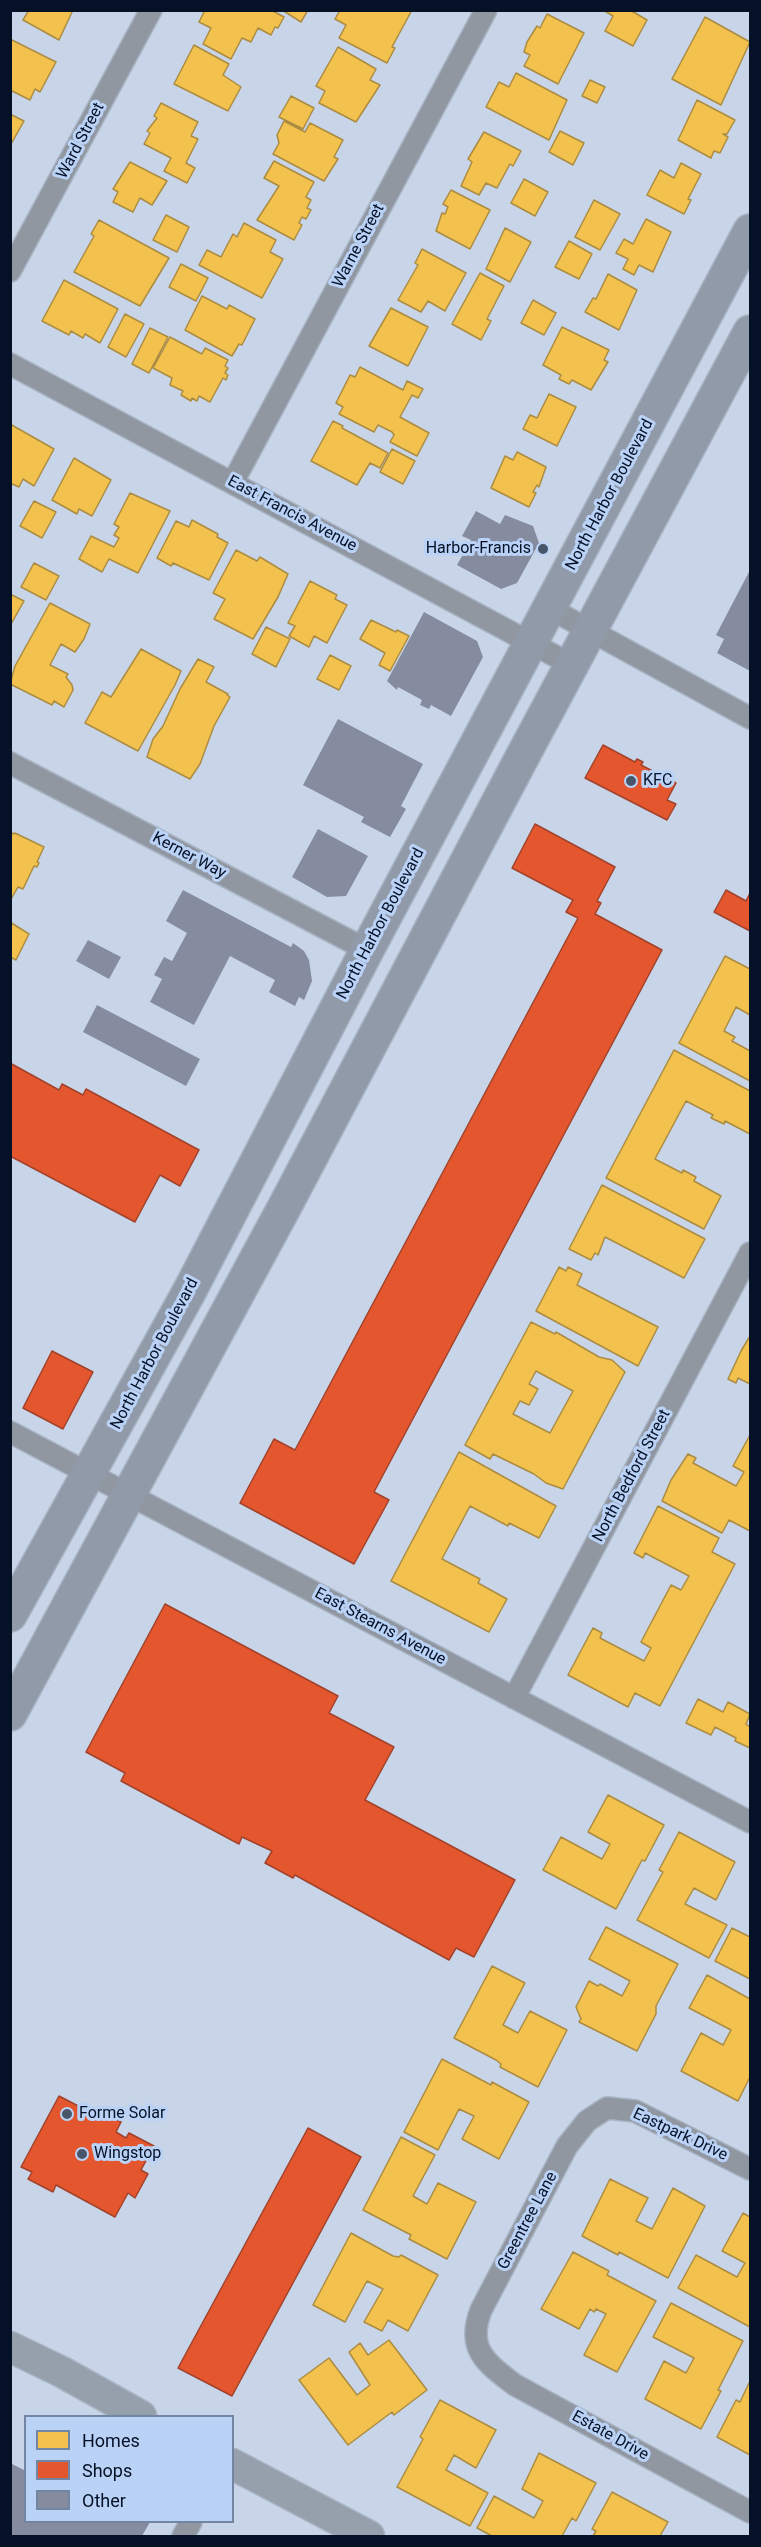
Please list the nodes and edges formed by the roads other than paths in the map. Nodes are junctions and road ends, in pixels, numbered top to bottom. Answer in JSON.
{"nodes":[{"id":1,"x":151,"y":10,"type":"edge"},
{"id":2,"x":486,"y":10,"type":"edge"},
{"id":3,"x":750,"y":231,"type":"edge"},
{"id":4,"x":10,"y":271,"type":"edge"},
{"id":5,"x":750,"y":332,"type":"edge"},
{"id":6,"x":10,"y":364,"type":"edge"},
{"id":7,"x":233,"y":482,"type":"junction"},
{"id":8,"x":549,"y":608,"type":"junction"},
{"id":9,"x":590,"y":631,"type":"junction"},
{"id":10,"x":531,"y":642,"type":"junction"},
{"id":11,"x":572,"y":665,"type":"junction"},
{"id":12,"x":750,"y":718,"type":"edge"},
{"id":13,"x":10,"y":763,"type":"edge"},
{"id":14,"x":367,"y":950,"type":"junction"},
{"id":15,"x":750,"y":1253,"type":"edge"},
{"id":16,"x":10,"y":1432,"type":"edge"},
{"id":17,"x":90,"y":1475,"type":"junction"},
{"id":18,"x":129,"y":1496,"type":"junction"},
{"id":19,"x":10,"y":1615,"type":"edge"},
{"id":20,"x":514,"y":1698,"type":"junction"},
{"id":21,"x":10,"y":1714,"type":"edge"},
{"id":22,"x":750,"y":1822,"type":"edge"},
{"id":23,"x":608,"y":2108,"type":"joint"},
{"id":24,"x":750,"y":2169,"type":"edge"},
{"id":25,"x":10,"y":2348,"type":"edge"},
{"id":26,"x":477,"y":2349,"type":"joint"},
{"id":27,"x":139,"y":2415,"type":"edge"},
{"id":28,"x":234,"y":2465,"type":"edge"},
{"id":29,"x":750,"y":2512,"type":"edge"},
{"id":30,"x":369,"y":2536,"type":"edge"}],
"edges":[{"from":1,"to":4,"type":"street","name":"Ward Street"},
{"from":2,"to":7,"type":"street","name":"Warne Street"},
{"from":3,"to":8,"type":"main road","name":"North Harbor Boulevard"},
{"from":5,"to":9,"type":"main road"},
{"from":6,"to":7,"type":"street","name":"East Francis Avenue"},
{"from":7,"to":10,"type":"street","name":"East Francis Avenue"},
{"from":8,"to":9,"type":"street"},
{"from":8,"to":10,"type":"main road","name":"North Harbor Boulevard"},
{"from":9,"to":11,"type":"main road"},
{"from":9,"to":12,"type":"street"},
{"from":10,"to":11,"type":"street","name":"East Francis Avenue"},
{"from":10,"to":14,"type":"main road","name":"North Harbor Boulevard"},
{"from":11,"to":18,"type":"main road"},
{"from":13,"to":14,"type":"street","name":"Kerner Way"},
{"from":14,"to":17,"type":"main road","name":"North Harbor Boulevard"},
{"from":15,"to":20,"type":"street","name":"North Bedford Street"},
{"from":16,"to":17,"type":"street","name":"East Stearns Avenue"},
{"from":17,"to":18,"type":"street","name":"East Stearns Avenue"},
{"from":17,"to":19,"type":"main road","name":"North Harbor Boulevard"},
{"from":18,"to":20,"type":"street","name":"East Stearns Avenue"},
{"from":18,"to":21,"type":"main road"},
{"from":20,"to":22,"type":"street","name":"East Stearns Avenue"},
{"from":23,"to":24,"type":"street","name":"Eastpark Drive"},
{"from":23,"to":26,"type":"street","name":"Greentree Lane"},
{"from":25,"to":27,"type":"main road"},
{"from":26,"to":29,"type":"street","name":"Estate Drive"},
{"from":28,"to":30,"type":"main road"}]}
